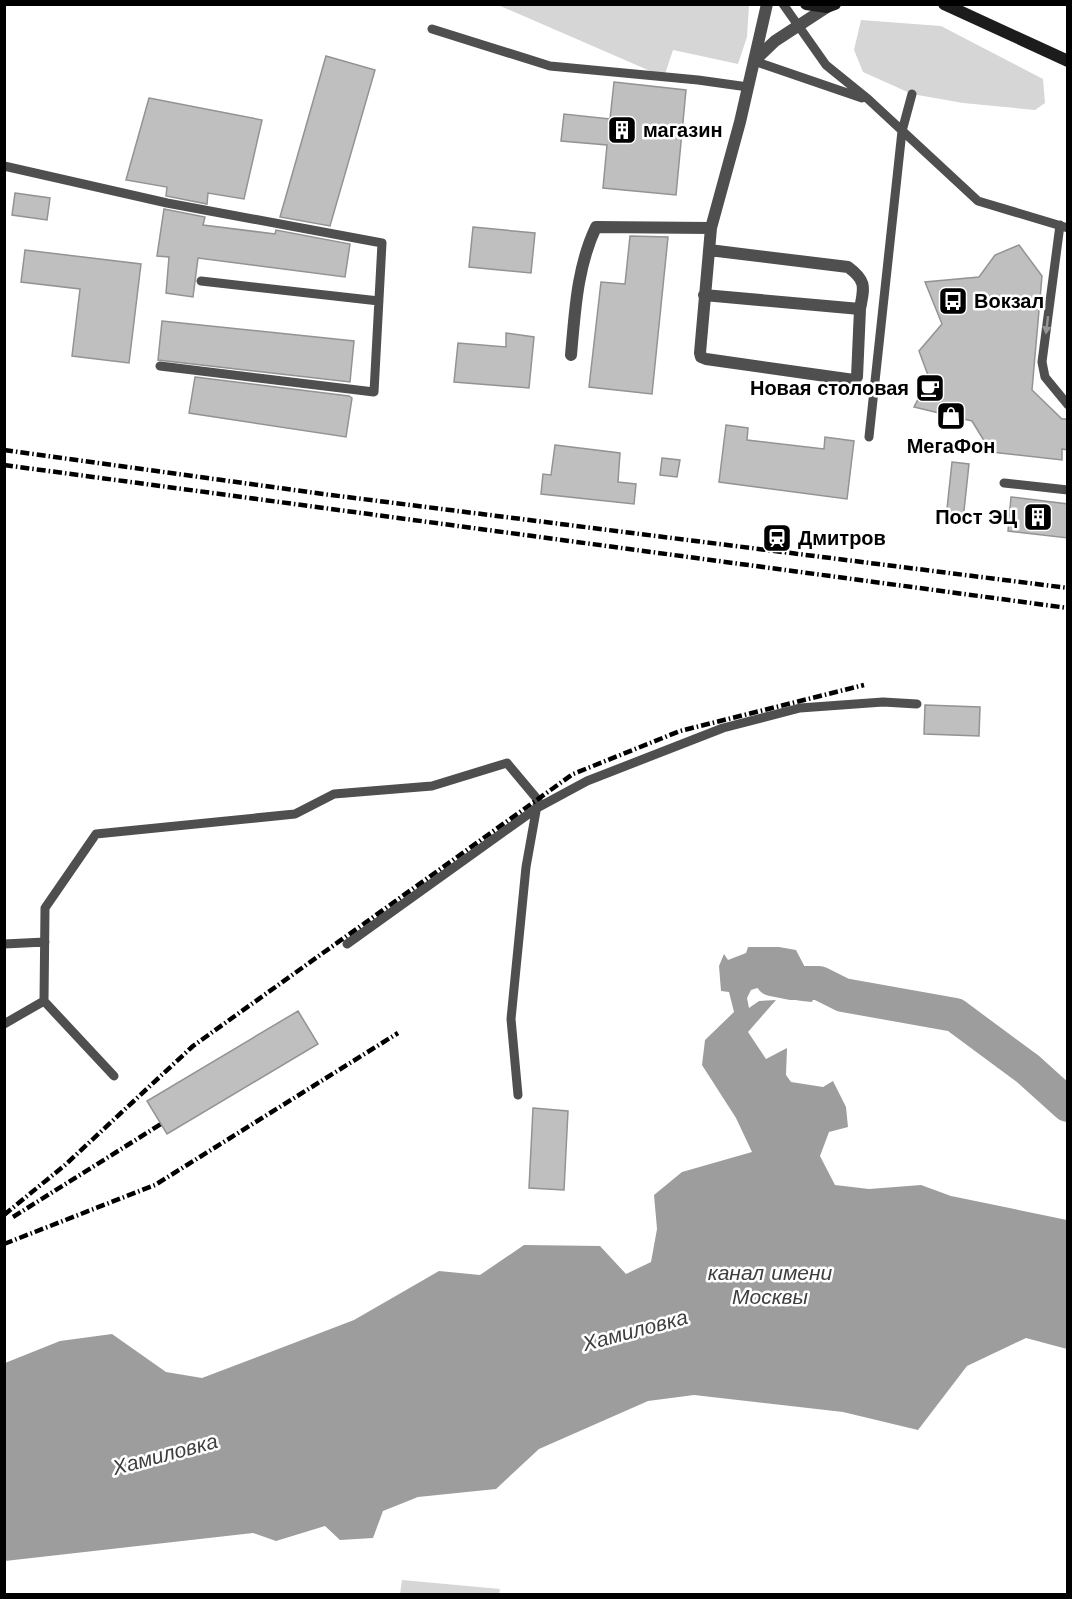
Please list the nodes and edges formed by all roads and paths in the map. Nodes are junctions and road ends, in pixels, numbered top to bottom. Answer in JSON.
{"nodes":[{"id":1,"x":767,"y":4,"type":"edge"},
{"id":2,"x":783,"y":4,"type":"edge"},
{"id":3,"x":806,"y":4,"type":"edge"},
{"id":4,"x":944,"y":4,"type":"edge"},
{"id":5,"x":831,"y":6,"type":"edge"},
{"id":6,"x":797,"y":27,"type":"junction"},
{"id":7,"x":432,"y":29,"type":"dead end"},
{"id":8,"x":754,"y":61,"type":"junction"},
{"id":9,"x":1068,"y":61,"type":"edge"},
{"id":10,"x":748,"y":87,"type":"junction"},
{"id":11,"x":912,"y":94,"type":"dead end"},
{"id":12,"x":867,"y":99,"type":"junction"},
{"id":13,"x":902,"y":131,"type":"junction"},
{"id":14,"x":4,"y":166,"type":"edge"},
{"id":15,"x":1064,"y":226,"type":"edge"},
{"id":16,"x":711,"y":228,"type":"junction"},
{"id":17,"x":708,"y":250,"type":"junction"},
{"id":18,"x":201,"y":281,"type":"dead end"},
{"id":19,"x":704,"y":295,"type":"junction"},
{"id":20,"x":379,"y":301,"type":"junction"},
{"id":21,"x":860,"y":309,"type":"junction"},
{"id":22,"x":572,"y":355,"type":"dead end"},
{"id":23,"x":160,"y":366,"type":"dead end"},
{"id":24,"x":1068,"y":405,"type":"edge"},
{"id":25,"x":869,"y":437,"type":"dead end"},
{"id":26,"x":1004,"y":483,"type":"dead end"},
{"id":27,"x":1068,"y":489,"type":"edge"},
{"id":28,"x":917,"y":704,"type":"dead end"},
{"id":29,"x":537,"y":807,"type":"junction"},
{"id":30,"x":45,"y":942,"type":"junction"},
{"id":31,"x":4,"y":944,"type":"edge"},
{"id":32,"x":347,"y":944,"type":"dead end"},
{"id":33,"x":44,"y":1001,"type":"junction"},
{"id":34,"x":4,"y":1024,"type":"edge"},
{"id":35,"x":114,"y":1076,"type":"dead end"},
{"id":36,"x":518,"y":1095,"type":"dead end"}],
"edges":[{"from":1,"to":8,"type":"street"},
{"from":2,"to":6,"type":"lane"},
{"from":3,"to":5,"type":"main road"},
{"from":4,"to":9,"type":"main road"},
{"from":5,"to":6,"type":"street"},
{"from":6,"to":8,"type":"street"},
{"from":6,"to":12,"type":"lane"},
{"from":7,"to":10,"type":"lane"},
{"from":8,"to":10,"type":"street"},
{"from":8,"to":12,"type":"lane"},
{"from":10,"to":16,"type":"street"},
{"from":11,"to":13,"type":"lane"},
{"from":12,"to":13,"type":"lane"},
{"from":13,"to":15,"type":"lane"},
{"from":13,"to":25,"type":"lane"},
{"from":14,"to":20,"type":"lane"},
{"from":15,"to":24,"type":"lane","one_way":true},
{"from":16,"to":17,"type":"street"},
{"from":16,"to":22,"type":"street"},
{"from":17,"to":19,"type":"street"},
{"from":17,"to":21,"type":"street"},
{"from":18,"to":20,"type":"lane"},
{"from":19,"to":21,"type":"street"},
{"from":19,"to":21,"type":"street"},
{"from":20,"to":23,"type":"lane"},
{"from":26,"to":27,"type":"lane"},
{"from":28,"to":29,"type":"lane"},
{"from":29,"to":30,"type":"lane"},
{"from":29,"to":32,"type":"lane"},
{"from":29,"to":36,"type":"lane"},
{"from":30,"to":31,"type":"lane"},
{"from":30,"to":33,"type":"lane"},
{"from":33,"to":34,"type":"lane"},
{"from":33,"to":35,"type":"lane"}]}
